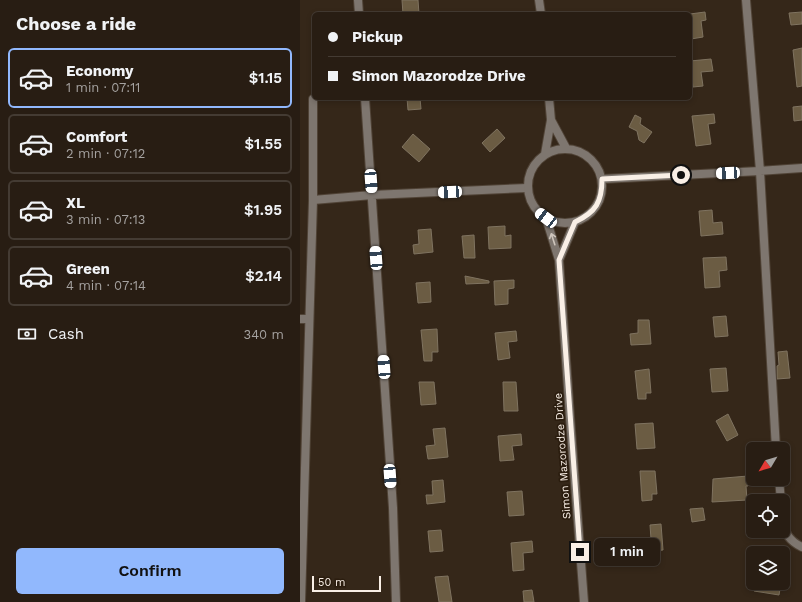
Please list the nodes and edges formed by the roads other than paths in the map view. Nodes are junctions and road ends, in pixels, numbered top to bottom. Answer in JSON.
{"nodes":[{"id":1,"x":358,"y":0,"type":"edge"},
{"id":2,"x":539,"y":0,"type":"edge"},
{"id":3,"x":746,"y":0,"type":"edge"},
{"id":4,"x":359,"y":12,"type":"edge"},
{"id":5,"x":541,"y":12,"type":"edge"},
{"id":6,"x":313,"y":100,"type":"edge"},
{"id":7,"x":365,"y":100,"type":"edge"},
{"id":8,"x":549,"y":100,"type":"edge"},
{"id":9,"x":551,"y":120,"type":"junction"},
{"id":10,"x":566,"y":148,"type":"junction"},
{"id":11,"x":546,"y":154,"type":"junction"},
{"id":12,"x":802,"y":168,"type":"edge"},
{"id":13,"x":760,"y":171,"type":"junction"},
{"id":14,"x":602,"y":179,"type":"junction"},
{"id":15,"x":527,"y":188,"type":"junction"},
{"id":16,"x":372,"y":195,"type":"junction"},
{"id":17,"x":313,"y":200,"type":"junction"},
{"id":18,"x":546,"y":218,"type":"junction"},
{"id":19,"x":575,"y":222,"type":"junction"},
{"id":20,"x":559,"y":260,"type":"junction"},
{"id":21,"x":300,"y":319,"type":"edge"},
{"id":22,"x":309,"y":319,"type":"junction"},
{"id":23,"x":776,"y":442,"type":"edge"},
{"id":24,"x":790,"y":538,"type":"edge"},
{"id":25,"x":802,"y":547,"type":"edge"},
{"id":26,"x":300,"y":602,"type":"edge"},
{"id":27,"x":396,"y":602,"type":"edge"},
{"id":28,"x":584,"y":602,"type":"edge"}],
"edges":[{"from":1,"to":4,"type":"street"},
{"from":2,"to":5,"type":"street"},
{"from":3,"to":13,"type":"street"},
{"from":6,"to":17,"type":"street"},
{"from":7,"to":16,"type":"street"},
{"from":8,"to":9,"type":"street"},
{"from":9,"to":10,"type":"street"},
{"from":9,"to":11,"type":"street"},
{"from":10,"to":11,"type":"street"},
{"from":10,"to":14,"type":"street"},
{"from":11,"to":15,"type":"street"},
{"from":12,"to":13,"type":"street"},
{"from":13,"to":14,"type":"street"},
{"from":13,"to":23,"type":"street"},
{"from":14,"to":19,"type":"street"},
{"from":15,"to":16,"type":"street"},
{"from":15,"to":18,"type":"street","name":"Simon Mazorodze Drive"},
{"from":16,"to":17,"type":"street"},
{"from":16,"to":27,"type":"street"},
{"from":17,"to":22,"type":"street"},
{"from":18,"to":19,"type":"street"},
{"from":20,"to":18,"type":"street","name":"Simon Mazorodze Drive","one_way":true},
{"from":19,"to":20,"type":"street","name":"Simon Mazorodze Drive"},
{"from":20,"to":28,"type":"street","name":"Simon Mazorodze Drive"},
{"from":21,"to":22,"type":"street"},
{"from":22,"to":26,"type":"street"},
{"from":24,"to":25,"type":"street"}]}
